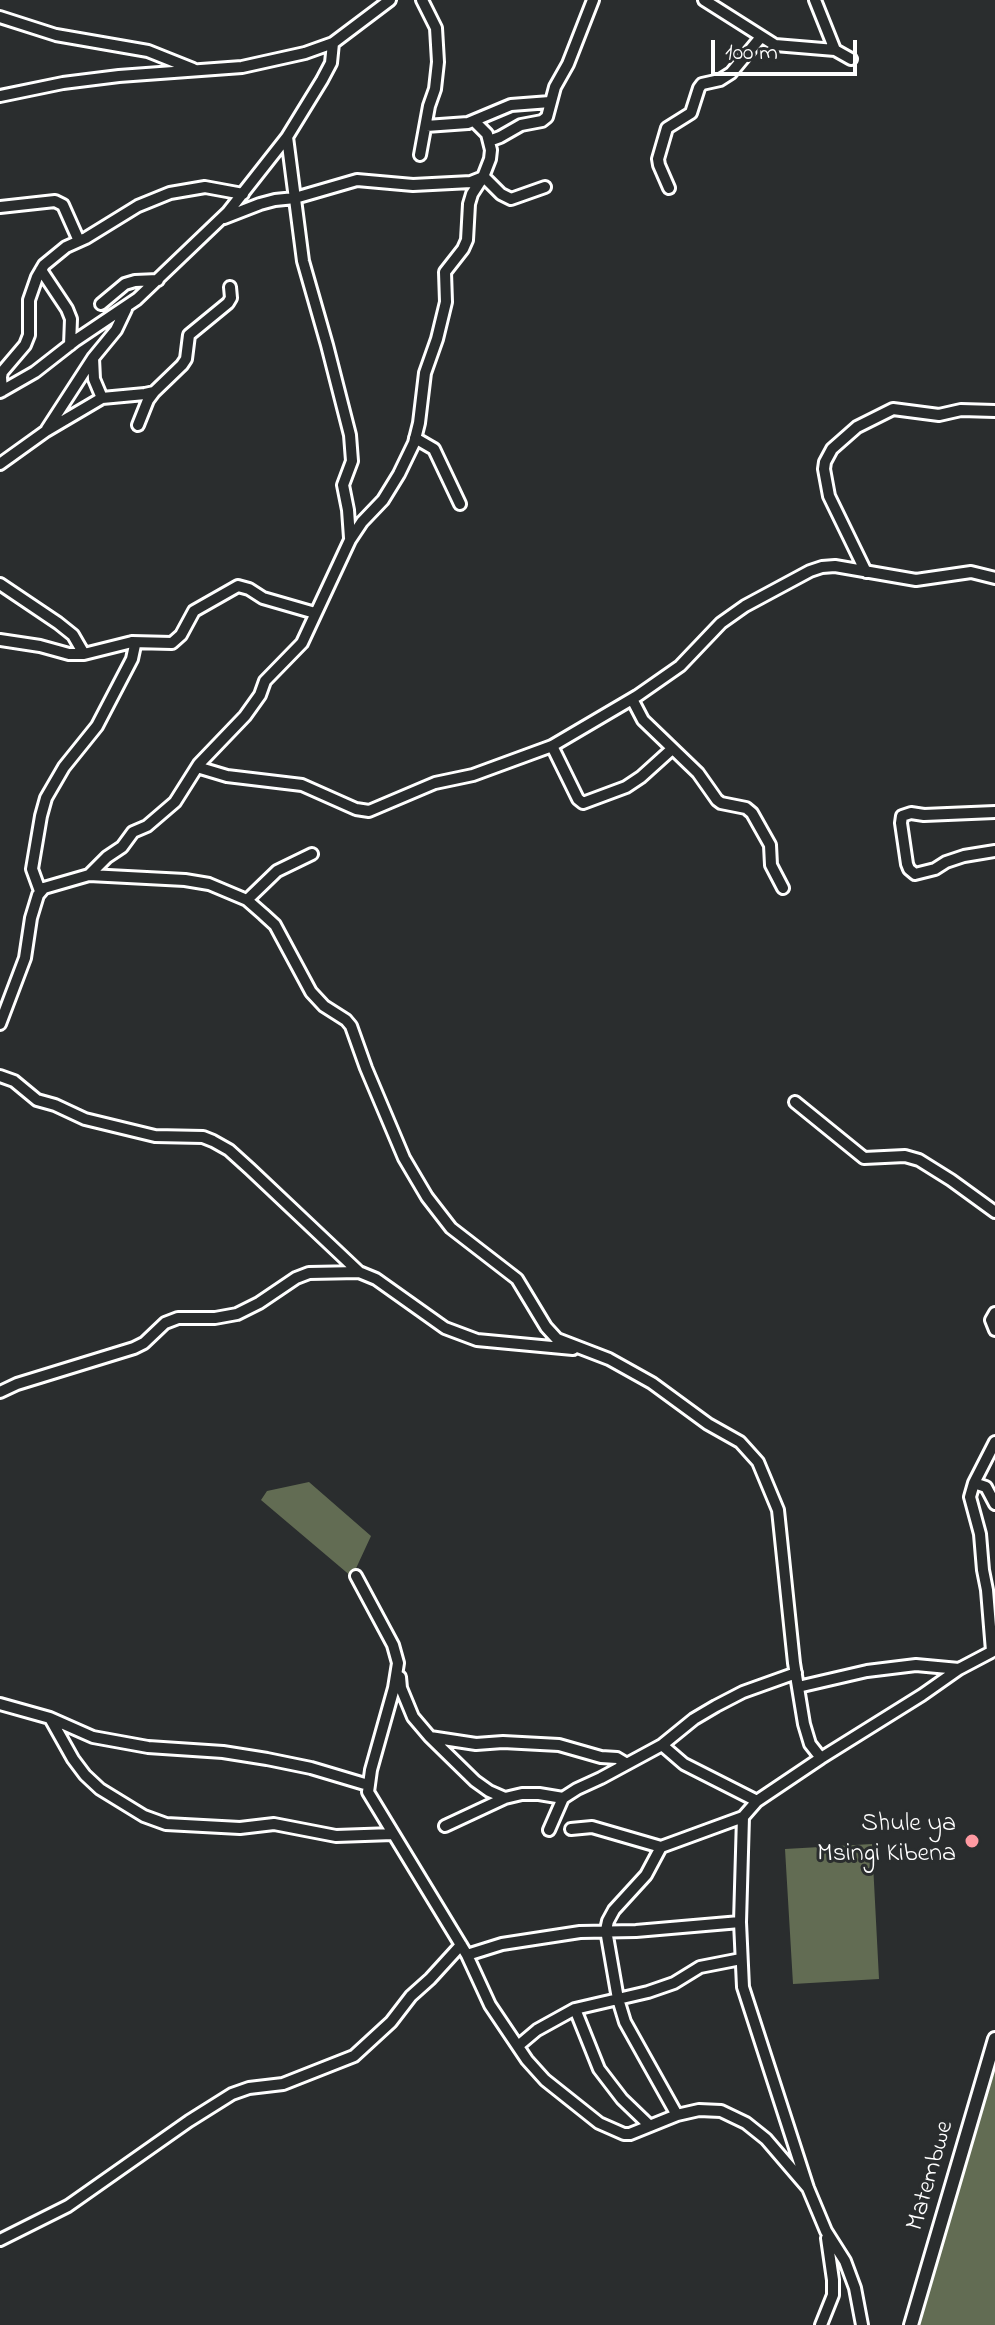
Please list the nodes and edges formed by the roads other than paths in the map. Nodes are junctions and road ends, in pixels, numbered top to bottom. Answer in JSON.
{"nodes":[{"id":1,"x":390,"y":0,"type":"edge"},
{"id":2,"x":422,"y":0,"type":"edge"},
{"id":3,"x":593,"y":0,"type":"edge"},
{"id":4,"x":704,"y":0,"type":"edge"},
{"id":5,"x":815,"y":0,"type":"edge"},
{"id":6,"x":0,"y":17,"type":"edge"},
{"id":7,"x":761,"y":37,"type":"junction"},
{"id":8,"x":333,"y":43,"type":"junction"},
{"id":9,"x":835,"y":50,"type":"junction"},
{"id":10,"x":851,"y":59,"type":"dead end"},
{"id":11,"x":199,"y":71,"type":"junction"},
{"id":12,"x":13,"y":92,"type":"junction"},
{"id":13,"x":0,"y":96,"type":"edge"},
{"id":14,"x":550,"y":102,"type":"junction"},
{"id":15,"x":0,"y":104,"type":"edge"},
{"id":16,"x":474,"y":121,"type":"junction"},
{"id":17,"x":426,"y":126,"type":"junction"},
{"id":18,"x":287,"y":137,"type":"junction"},
{"id":19,"x":489,"y":141,"type":"junction"},
{"id":20,"x":420,"y":155,"type":"dead end"},
{"id":21,"x":483,"y":177,"type":"junction"},
{"id":22,"x":545,"y":187,"type":"dead end"},
{"id":23,"x":669,"y":188,"type":"dead end"},
{"id":24,"x":243,"y":194,"type":"junction"},
{"id":25,"x":295,"y":198,"type":"junction"},
{"id":26,"x":0,"y":207,"type":"edge"},
{"id":27,"x":220,"y":220,"type":"junction"},
{"id":28,"x":79,"y":241,"type":"junction"},
{"id":29,"x":41,"y":270,"type":"junction"},
{"id":30,"x":158,"y":280,"type":"junction"},
{"id":31,"x":230,"y":287,"type":"dead end"},
{"id":32,"x":101,"y":304,"type":"dead end"},
{"id":33,"x":127,"y":307,"type":"junction"},
{"id":34,"x":70,"y":345,"type":"junction"},
{"id":35,"x":93,"y":358,"type":"junction"},
{"id":36,"x":0,"y":377,"type":"edge"},
{"id":37,"x":1,"y":391,"type":"edge"},
{"id":38,"x":154,"y":392,"type":"junction"},
{"id":39,"x":102,"y":398,"type":"junction"},
{"id":40,"x":995,"y":411,"type":"edge"},
{"id":41,"x":138,"y":425,"type":"dead end"},
{"id":42,"x":46,"y":431,"type":"junction"},
{"id":43,"x":415,"y":438,"type":"junction"},
{"id":44,"x":0,"y":464,"type":"edge"},
{"id":45,"x":460,"y":504,"type":"dead end"},
{"id":46,"x":350,"y":540,"type":"junction"},
{"id":47,"x":866,"y":572,"type":"junction"},
{"id":48,"x":995,"y":578,"type":"edge"},
{"id":49,"x":0,"y":584,"type":"edge"},
{"id":50,"x":315,"y":613,"type":"junction"},
{"id":51,"x":0,"y":640,"type":"edge"},
{"id":52,"x":132,"y":642,"type":"junction"},
{"id":53,"x":84,"y":654,"type":"junction"},
{"id":54,"x":632,"y":699,"type":"junction"},
{"id":55,"x":552,"y":746,"type":"junction"},
{"id":56,"x":672,"y":749,"type":"junction"},
{"id":57,"x":197,"y":767,"type":"junction"},
{"id":58,"x":995,"y":812,"type":"edge"},
{"id":59,"x":995,"y":851,"type":"edge"},
{"id":60,"x":312,"y":854,"type":"dead end"},
{"id":61,"x":89,"y":875,"type":"junction"},
{"id":62,"x":783,"y":888,"type":"dead end"},
{"id":63,"x":40,"y":891,"type":"junction"},
{"id":64,"x":247,"y":900,"type":"junction"},
{"id":65,"x":0,"y":1024,"type":"edge"},
{"id":66,"x":0,"y":1076,"type":"edge"},
{"id":67,"x":795,"y":1102,"type":"dead end"},
{"id":68,"x":995,"y":1212,"type":"edge"},
{"id":69,"x":359,"y":1272,"type":"junction"},
{"id":70,"x":995,"y":1313,"type":"edge"},
{"id":71,"x":995,"y":1330,"type":"edge"},
{"id":72,"x":593,"y":1352,"type":"junction"},
{"id":73,"x":0,"y":1392,"type":"edge"},
{"id":74,"x":995,"y":1442,"type":"edge"},
{"id":75,"x":974,"y":1483,"type":"junction"},
{"id":76,"x":995,"y":1504,"type":"edge"},
{"id":77,"x":356,"y":1576,"type":"dead end"},
{"id":78,"x":994,"y":1651,"type":"edge"},
{"id":79,"x":398,"y":1663,"type":"junction"},
{"id":80,"x":959,"y":1669,"type":"junction"},
{"id":81,"x":796,"y":1673,"type":"junction"},
{"id":82,"x":798,"y":1687,"type":"junction"},
{"id":83,"x":0,"y":1704,"type":"edge"},
{"id":84,"x":50,"y":1718,"type":"junction"},
{"id":85,"x":430,"y":1737,"type":"junction"},
{"id":86,"x":662,"y":1745,"type":"junction"},
{"id":87,"x":821,"y":1758,"type":"junction"},
{"id":88,"x":627,"y":1764,"type":"junction"},
{"id":89,"x":368,"y":1785,"type":"junction"},
{"id":90,"x":505,"y":1798,"type":"junction"},
{"id":91,"x":563,"y":1798,"type":"junction"},
{"id":92,"x":757,"y":1801,"type":"junction"},
{"id":93,"x":743,"y":1817,"type":"junction"},
{"id":94,"x":445,"y":1826,"type":"dead end"},
{"id":95,"x":571,"y":1829,"type":"dead end"},
{"id":96,"x":549,"y":1830,"type":"dead end"},
{"id":97,"x":393,"y":1834,"type":"junction"},
{"id":98,"x":661,"y":1847,"type":"junction"},
{"id":99,"x":740,"y":1922,"type":"junction"},
{"id":100,"x":606,"y":1930,"type":"junction"},
{"id":101,"x":464,"y":1950,"type":"junction"},
{"id":102,"x":741,"y":1959,"type":"junction"},
{"id":103,"x":618,"y":1999,"type":"junction"},
{"id":104,"x":575,"y":2009,"type":"junction"},
{"id":105,"x":995,"y":2039,"type":"edge"},
{"id":106,"x":518,"y":2046,"type":"junction"},
{"id":107,"x":677,"y":2115,"type":"junction"},
{"id":108,"x":650,"y":2126,"type":"junction"},
{"id":109,"x":808,"y":2188,"type":"junction"},
{"id":110,"x":826,"y":2231,"type":"junction"},
{"id":111,"x":0,"y":2240,"type":"edge"},
{"id":112,"x":821,"y":2325,"type":"edge"},
{"id":113,"x":862,"y":2325,"type":"edge"},
{"id":114,"x":911,"y":2325,"type":"edge"}],
"edges":[{"from":1,"to":8,"type":"street"},
{"from":2,"to":17,"type":"street"},
{"from":3,"to":14,"type":"street"},
{"from":4,"to":7,"type":"street"},
{"from":5,"to":9,"type":"street"},
{"from":6,"to":11,"type":"street"},
{"from":7,"to":9,"type":"street"},
{"from":7,"to":23,"type":"street"},
{"from":8,"to":11,"type":"street"},
{"from":8,"to":18,"type":"street"},
{"from":9,"to":10,"type":"street"},
{"from":11,"to":12,"type":"street"},
{"from":12,"to":13,"type":"street"},
{"from":12,"to":15,"type":"street"},
{"from":14,"to":16,"type":"street"},
{"from":14,"to":19,"type":"street"},
{"from":16,"to":17,"type":"street"},
{"from":16,"to":19,"type":"street"},
{"from":17,"to":20,"type":"street"},
{"from":18,"to":24,"type":"street"},
{"from":18,"to":25,"type":"street"},
{"from":19,"to":21,"type":"street"},
{"from":21,"to":22,"type":"street"},
{"from":21,"to":25,"type":"street"},
{"from":21,"to":43,"type":"street"},
{"from":24,"to":27,"type":"street"},
{"from":24,"to":28,"type":"street"},
{"from":25,"to":27,"type":"street"},
{"from":25,"to":46,"type":"street"},
{"from":26,"to":28,"type":"street"},
{"from":27,"to":30,"type":"street"},
{"from":28,"to":29,"type":"street"},
{"from":29,"to":34,"type":"street"},
{"from":29,"to":36,"type":"street"},
{"from":30,"to":32,"type":"street"},
{"from":30,"to":33,"type":"street"},
{"from":31,"to":38,"type":"street"},
{"from":33,"to":34,"type":"street"},
{"from":33,"to":35,"type":"street"},
{"from":34,"to":37,"type":"street"},
{"from":35,"to":39,"type":"street"},
{"from":35,"to":42,"type":"street"},
{"from":36,"to":37,"type":"street"},
{"from":38,"to":39,"type":"street"},
{"from":38,"to":41,"type":"street"},
{"from":39,"to":42,"type":"street"},
{"from":40,"to":47,"type":"street"},
{"from":42,"to":44,"type":"street"},
{"from":43,"to":45,"type":"street"},
{"from":43,"to":46,"type":"street"},
{"from":46,"to":50,"type":"street"},
{"from":47,"to":48,"type":"street"},
{"from":47,"to":54,"type":"street"},
{"from":49,"to":53,"type":"street"},
{"from":50,"to":52,"type":"street"},
{"from":50,"to":57,"type":"street"},
{"from":51,"to":53,"type":"street"},
{"from":52,"to":53,"type":"street"},
{"from":52,"to":63,"type":"street"},
{"from":54,"to":55,"type":"street"},
{"from":54,"to":56,"type":"street"},
{"from":55,"to":56,"type":"street"},
{"from":55,"to":57,"type":"street"},
{"from":56,"to":62,"type":"street"},
{"from":57,"to":61,"type":"street"},
{"from":58,"to":59,"type":"street"},
{"from":60,"to":64,"type":"street"},
{"from":61,"to":63,"type":"street"},
{"from":61,"to":64,"type":"street"},
{"from":63,"to":65,"type":"street"},
{"from":64,"to":72,"type":"street"},
{"from":66,"to":69,"type":"street"},
{"from":67,"to":68,"type":"street"},
{"from":69,"to":72,"type":"street"},
{"from":69,"to":73,"type":"street"},
{"from":70,"to":71,"type":"street"},
{"from":72,"to":81,"type":"street"},
{"from":74,"to":75,"type":"street"},
{"from":75,"to":76,"type":"street"},
{"from":75,"to":78,"type":"street"},
{"from":77,"to":79,"type":"street"},
{"from":78,"to":80,"type":"street"},
{"from":79,"to":85,"type":"street"},
{"from":79,"to":89,"type":"street"},
{"from":80,"to":82,"type":"street"},
{"from":80,"to":87,"type":"street"},
{"from":81,"to":82,"type":"street"},
{"from":81,"to":86,"type":"street"},
{"from":82,"to":87,"type":"street"},
{"from":83,"to":84,"type":"street"},
{"from":84,"to":89,"type":"street"},
{"from":84,"to":97,"type":"street"},
{"from":85,"to":88,"type":"street"},
{"from":85,"to":90,"type":"street"},
{"from":86,"to":88,"type":"street"},
{"from":86,"to":92,"type":"street"},
{"from":87,"to":92,"type":"street"},
{"from":88,"to":91,"type":"street"},
{"from":89,"to":97,"type":"street"},
{"from":90,"to":91,"type":"street"},
{"from":90,"to":94,"type":"street"},
{"from":91,"to":96,"type":"street"},
{"from":92,"to":93,"type":"street"},
{"from":93,"to":98,"type":"street"},
{"from":93,"to":99,"type":"street"},
{"from":95,"to":98,"type":"street"},
{"from":97,"to":101,"type":"street"},
{"from":98,"to":100,"type":"street"},
{"from":99,"to":100,"type":"street"},
{"from":99,"to":102,"type":"street"},
{"from":100,"to":101,"type":"street"},
{"from":100,"to":103,"type":"street"},
{"from":101,"to":106,"type":"street"},
{"from":101,"to":111,"type":"street"},
{"from":102,"to":103,"type":"street"},
{"from":102,"to":109,"type":"street"},
{"from":103,"to":104,"type":"street"},
{"from":103,"to":107,"type":"street"},
{"from":104,"to":106,"type":"street"},
{"from":104,"to":108,"type":"street"},
{"from":105,"to":114,"type":"main road","name":"Matembwe"},
{"from":106,"to":108,"type":"street"},
{"from":107,"to":108,"type":"street"},
{"from":107,"to":109,"type":"street"},
{"from":109,"to":110,"type":"street"},
{"from":110,"to":112,"type":"street"},
{"from":110,"to":113,"type":"street"}]}
